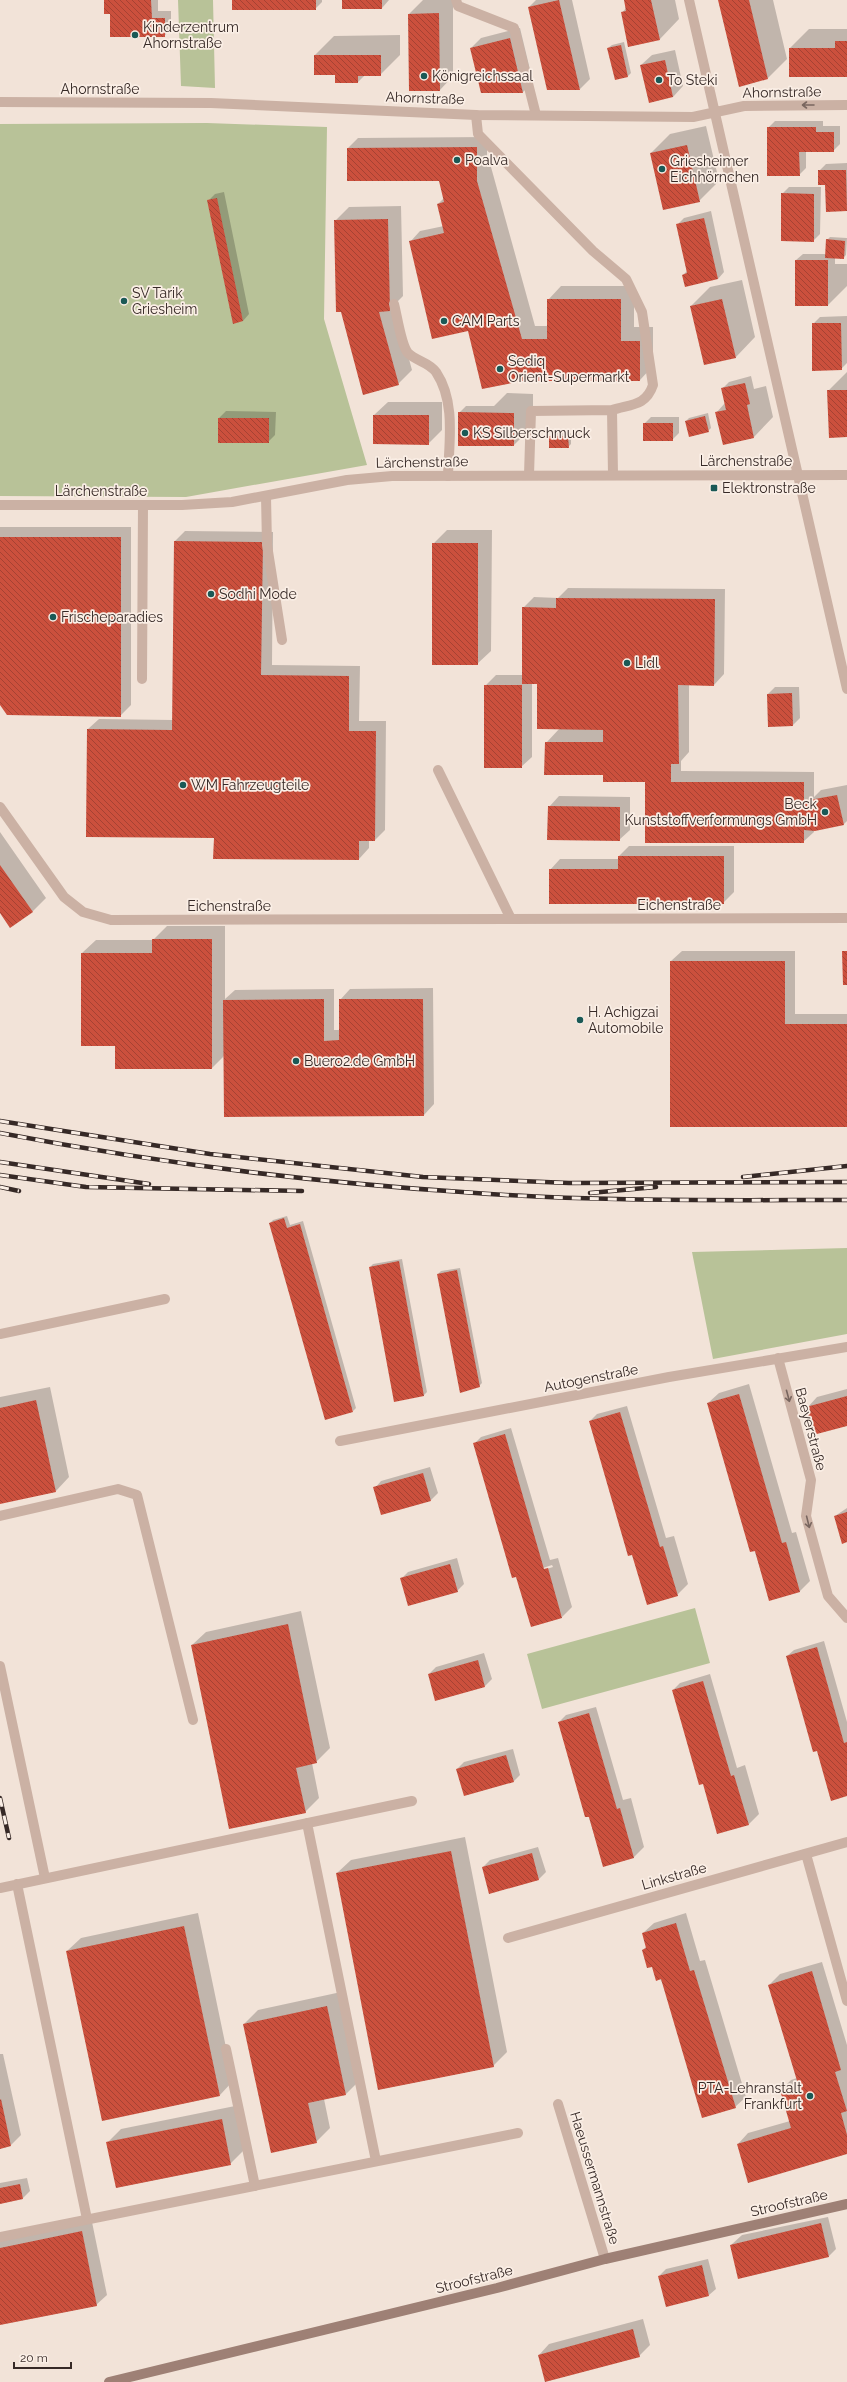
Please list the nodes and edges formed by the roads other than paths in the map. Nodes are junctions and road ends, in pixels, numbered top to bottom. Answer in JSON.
{"nodes":[{"id":1,"x":456,"y":0,"type":"edge"},
{"id":2,"x":689,"y":0,"type":"edge"},
{"id":3,"x":0,"y":102,"type":"edge"},
{"id":4,"x":847,"y":105,"type":"edge"},
{"id":5,"x":715,"y":113,"type":"junction"},
{"id":6,"x":476,"y":115,"type":"junction"},
{"id":7,"x":536,"y":115,"type":"junction"},
{"id":8,"x":394,"y":304,"type":"dead end"},
{"id":9,"x":612,"y":410,"type":"junction"},
{"id":10,"x":529,"y":475,"type":"junction"},
{"id":11,"x":613,"y":475,"type":"junction"},
{"id":12,"x":799,"y":475,"type":"junction"},
{"id":13,"x":847,"y":475,"type":"edge"},
{"id":14,"x":448,"y":476,"type":"junction"},
{"id":15,"x":266,"y":496,"type":"junction"},
{"id":16,"x":0,"y":504,"type":"edge"},
{"id":17,"x":143,"y":505,"type":"junction"},
{"id":18,"x":282,"y":640,"type":"dead end"},
{"id":19,"x":142,"y":679,"type":"dead end"},
{"id":20,"x":847,"y":689,"type":"edge"},
{"id":21,"x":438,"y":770,"type":"dead end"},
{"id":22,"x":0,"y":807,"type":"edge"},
{"id":23,"x":847,"y":918,"type":"edge"},
{"id":24,"x":511,"y":919,"type":"junction"},
{"id":25,"x":165,"y":1300,"type":"dead end"},
{"id":26,"x":0,"y":1334,"type":"edge"},
{"id":27,"x":847,"y":1347,"type":"edge"},
{"id":28,"x":778,"y":1358,"type":"junction"},
{"id":29,"x":340,"y":1441,"type":"dead end"},
{"id":30,"x":0,"y":1516,"type":"edge"},
{"id":31,"x":847,"y":1618,"type":"edge"},
{"id":32,"x":0,"y":1666,"type":"edge"},
{"id":33,"x":193,"y":1720,"type":"dead end"},
{"id":34,"x":412,"y":1801,"type":"dead end"},
{"id":35,"x":307,"y":1823,"type":"junction"},
{"id":36,"x":847,"y":1842,"type":"edge"},
{"id":37,"x":806,"y":1854,"type":"junction"},
{"id":38,"x":45,"y":1878,"type":"junction"},
{"id":39,"x":17,"y":1884,"type":"junction"},
{"id":40,"x":0,"y":1888,"type":"edge"},
{"id":41,"x":508,"y":1938,"type":"dead end"},
{"id":42,"x":847,"y":2001,"type":"edge"},
{"id":43,"x":226,"y":2049,"type":"dead end"},
{"id":44,"x":558,"y":2104,"type":"dead end"},
{"id":45,"x":518,"y":2133,"type":"dead end"},
{"id":46,"x":376,"y":2161,"type":"junction"},
{"id":47,"x":254,"y":2186,"type":"junction"},
{"id":48,"x":847,"y":2204,"type":"edge"},
{"id":49,"x":87,"y":2219,"type":"junction"},
{"id":50,"x":0,"y":2237,"type":"edge"},
{"id":51,"x":604,"y":2259,"type":"junction"},
{"id":52,"x":109,"y":2382,"type":"edge"}],
"edges":[{"from":1,"to":7,"type":"street"},
{"from":2,"to":5,"type":"street"},
{"from":3,"to":6,"type":"street","name":"Ahornstraße"},
{"from":4,"to":5,"type":"street","name":"Ahornstraße","one_way":true},
{"from":5,"to":7,"type":"street","name":"Ahornstraße"},
{"from":5,"to":12,"type":"street"},
{"from":6,"to":7,"type":"street","name":"Ahornstraße"},
{"from":6,"to":9,"type":"street"},
{"from":8,"to":14,"type":"street"},
{"from":9,"to":10,"type":"street"},
{"from":9,"to":11,"type":"street"},
{"from":10,"to":11,"type":"street","name":"Lärchenstraße"},
{"from":10,"to":14,"type":"street","name":"Lärchenstraße"},
{"from":11,"to":12,"type":"street","name":"Lärchenstraße"},
{"from":12,"to":13,"type":"street","name":"Lärchenstraße"},
{"from":12,"to":20,"type":"street"},
{"from":14,"to":15,"type":"street","name":"Lärchenstraße"},
{"from":15,"to":17,"type":"street","name":"Lärchenstraße"},
{"from":15,"to":18,"type":"street"},
{"from":16,"to":17,"type":"street","name":"Lärchenstraße"},
{"from":17,"to":19,"type":"street"},
{"from":21,"to":24,"type":"street"},
{"from":22,"to":24,"type":"street","name":"Eichenstraße"},
{"from":23,"to":24,"type":"street","name":"Eichenstraße"},
{"from":25,"to":26,"type":"street"},
{"from":27,"to":28,"type":"street","name":"Autogenstraße"},
{"from":28,"to":29,"type":"street","name":"Autogenstraße"},
{"from":28,"to":31,"type":"street","name":"Baeyerstraße","one_way":true},
{"from":30,"to":33,"type":"street"},
{"from":32,"to":38,"type":"street"},
{"from":34,"to":35,"type":"street"},
{"from":35,"to":38,"type":"street"},
{"from":35,"to":46,"type":"street"},
{"from":36,"to":37,"type":"street","name":"Linkstraße"},
{"from":37,"to":41,"type":"street","name":"Linkstraße"},
{"from":37,"to":42,"type":"street"},
{"from":38,"to":39,"type":"street"},
{"from":39,"to":40,"type":"street"},
{"from":39,"to":49,"type":"street"},
{"from":43,"to":47,"type":"street"},
{"from":44,"to":51,"type":"street","name":"Haeussermannstraße"},
{"from":45,"to":46,"type":"street"},
{"from":46,"to":47,"type":"street"},
{"from":47,"to":49,"type":"street"},
{"from":48,"to":51,"type":"street","name":"Stroofstraße"},
{"from":49,"to":50,"type":"street"},
{"from":51,"to":52,"type":"street","name":"Stroofstraße"}]}
